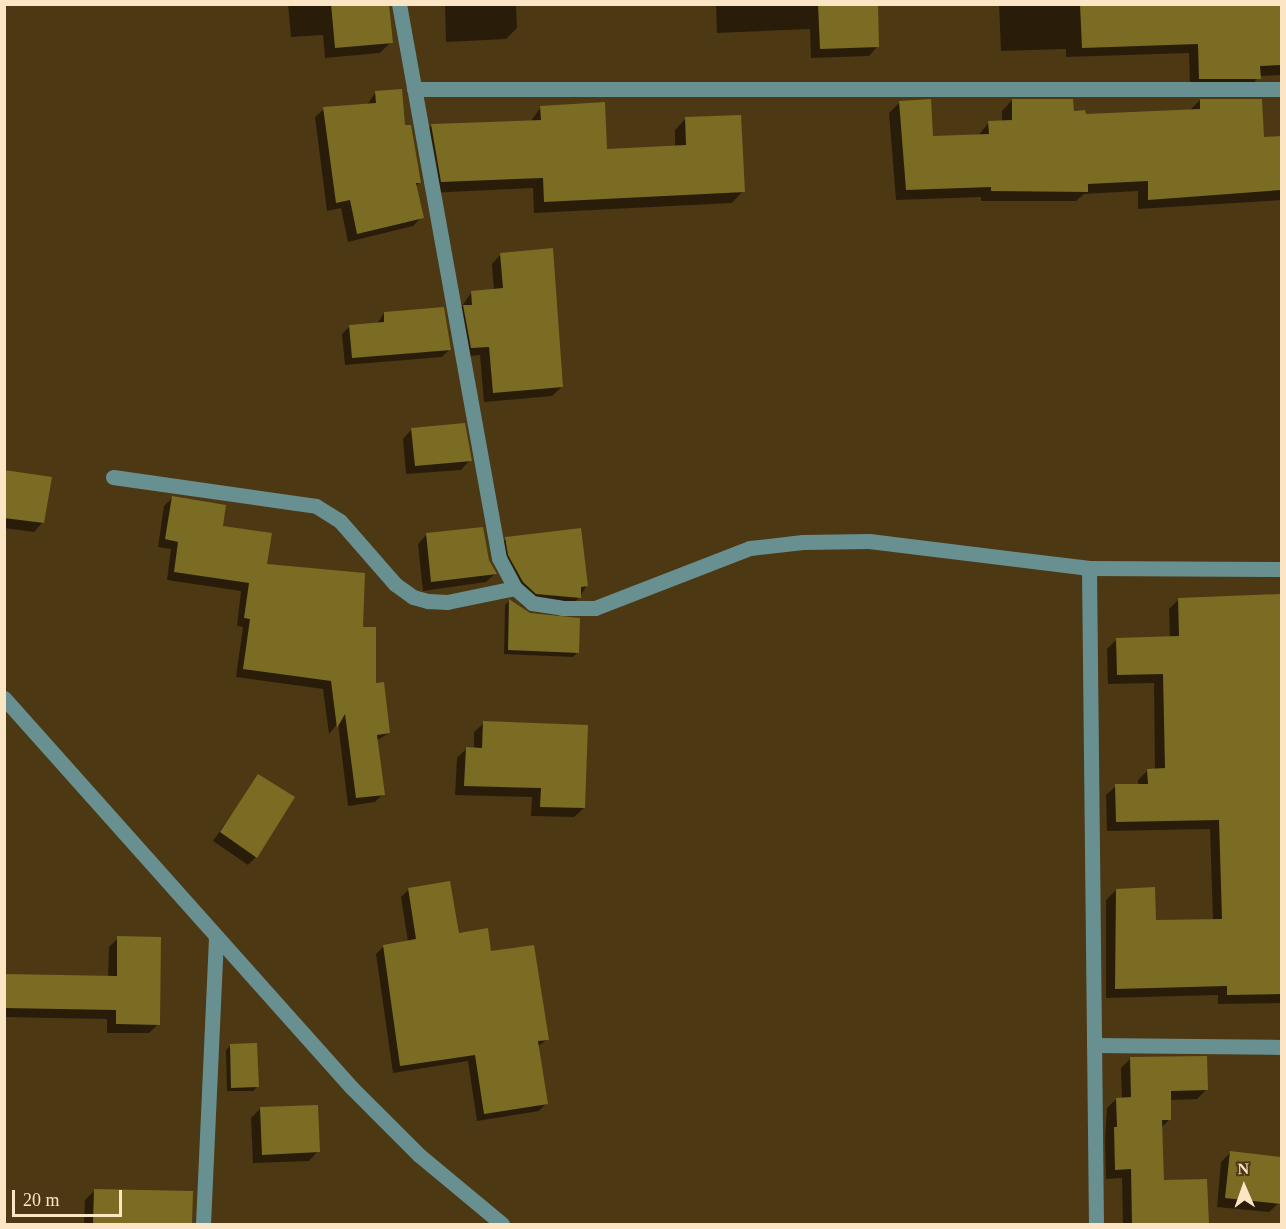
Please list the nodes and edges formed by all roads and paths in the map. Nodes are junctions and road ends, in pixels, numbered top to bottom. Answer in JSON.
{"nodes":[{"id":1,"x":399,"y":4,"type":"edge"},
{"id":2,"x":414,"y":89,"type":"junction"},
{"id":3,"x":1281,"y":89,"type":"edge"},
{"id":4,"x":113,"y":477,"type":"dead end"},
{"id":5,"x":1089,"y":568,"type":"junction"},
{"id":6,"x":1281,"y":570,"type":"edge"},
{"id":7,"x":514,"y":588,"type":"junction"},
{"id":8,"x":4,"y":698,"type":"edge"},
{"id":9,"x":216,"y":936,"type":"junction"},
{"id":10,"x":1094,"y":1045,"type":"junction"},
{"id":11,"x":1281,"y":1047,"type":"edge"},
{"id":12,"x":203,"y":1224,"type":"edge"},
{"id":13,"x":502,"y":1224,"type":"edge"},
{"id":14,"x":1096,"y":1224,"type":"edge"}],
"edges":[{"from":1,"to":2,"type":"street"},
{"from":2,"to":3,"type":"street"},
{"from":2,"to":7,"type":"street"},
{"from":4,"to":7,"type":"street"},
{"from":5,"to":6,"type":"street"},
{"from":5,"to":7,"type":"street"},
{"from":5,"to":10,"type":"street"},
{"from":8,"to":9,"type":"street"},
{"from":9,"to":12,"type":"street"},
{"from":9,"to":13,"type":"street"},
{"from":10,"to":11,"type":"street"},
{"from":10,"to":14,"type":"street"}]}
